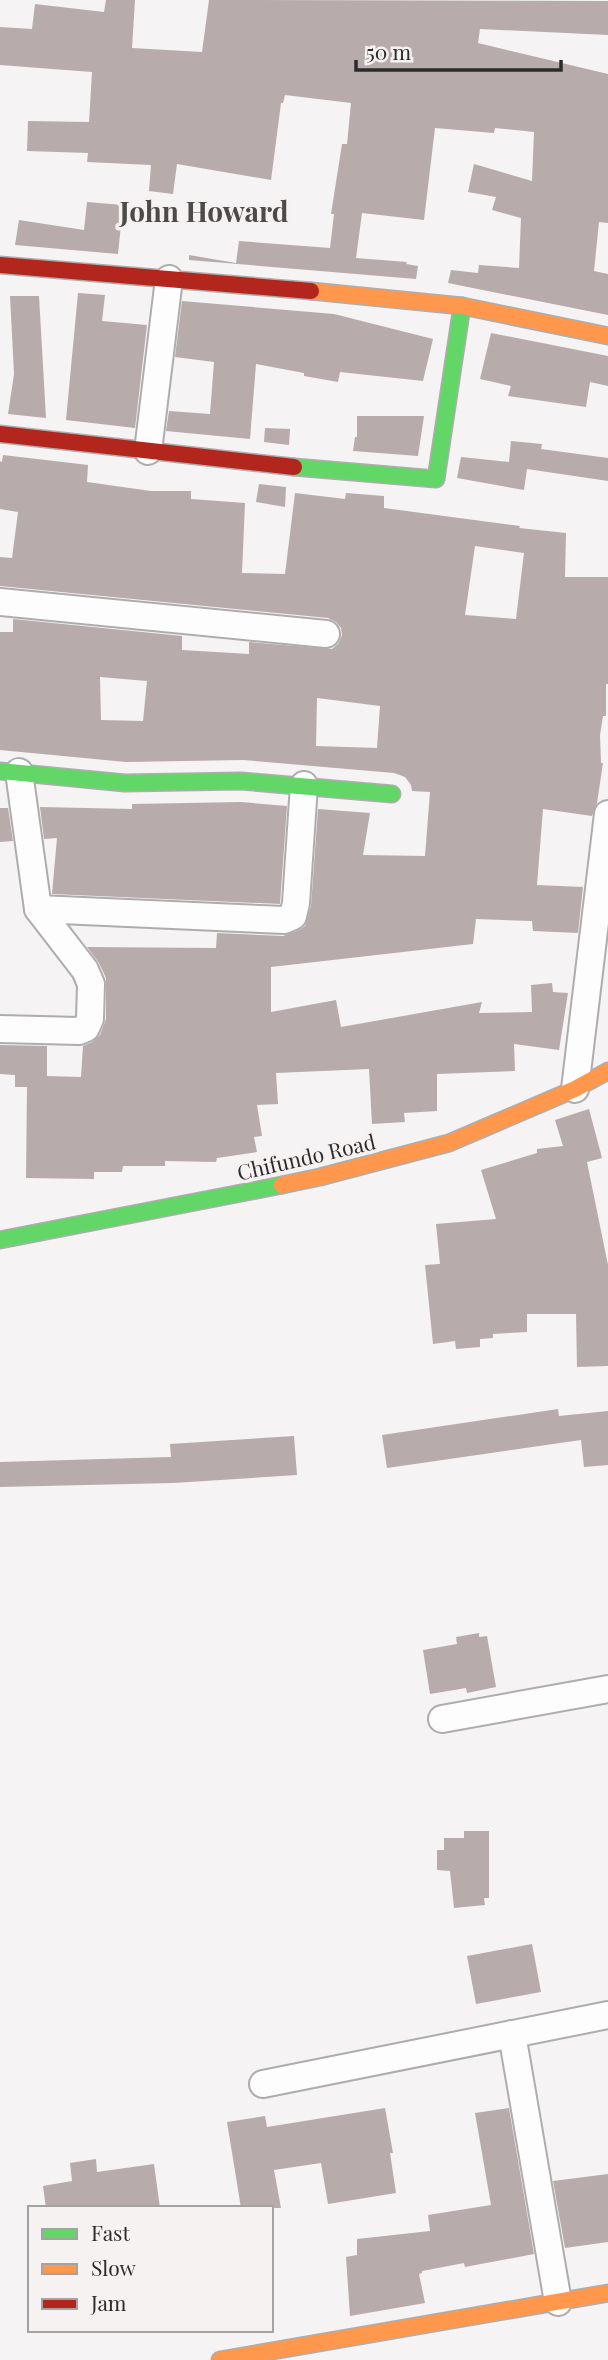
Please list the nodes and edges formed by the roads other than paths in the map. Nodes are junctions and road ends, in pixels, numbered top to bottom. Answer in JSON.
{"nodes":[{"id":1,"x":0,"y":265,"type":"edge"},
{"id":2,"x":169,"y":279,"type":"junction"},
{"id":3,"x":462,"y":306,"type":"junction"},
{"id":4,"x":608,"y":336,"type":"edge"},
{"id":5,"x":0,"y":434,"type":"edge"},
{"id":6,"x":148,"y":450,"type":"junction"},
{"id":7,"x":0,"y":603,"type":"edge"},
{"id":8,"x":327,"y":634,"type":"dead end"},
{"id":9,"x":10,"y":772,"type":"edge"},
{"id":10,"x":304,"y":785,"type":"junction"},
{"id":11,"x":392,"y":794,"type":"dead end"},
{"id":12,"x":608,"y":814,"type":"edge"},
{"id":13,"x":38,"y":909,"type":"junction"},
{"id":14,"x":0,"y":1030,"type":"edge"},
{"id":15,"x":608,"y":1070,"type":"edge"},
{"id":16,"x":575,"y":1089,"type":"junction"},
{"id":17,"x":0,"y":1240,"type":"edge"},
{"id":18,"x":608,"y":1689,"type":"edge"},
{"id":19,"x":442,"y":1719,"type":"dead end"},
{"id":20,"x":608,"y":2015,"type":"edge"},
{"id":21,"x":512,"y":2034,"type":"junction"},
{"id":22,"x":263,"y":2084,"type":"dead end"},
{"id":23,"x":608,"y":2293,"type":"edge"},
{"id":24,"x":558,"y":2302,"type":"junction"},
{"id":25,"x":220,"y":2360,"type":"edge"}],
"edges":[{"from":1,"to":2,"type":"street"},
{"from":2,"to":3,"type":"street"},
{"from":2,"to":6,"type":"street"},
{"from":3,"to":4,"type":"street"},
{"from":3,"to":6,"type":"street"},
{"from":5,"to":6,"type":"street"},
{"from":7,"to":8,"type":"street"},
{"from":9,"to":10,"type":"street"},
{"from":9,"to":13,"type":"street"},
{"from":10,"to":11,"type":"street"},
{"from":10,"to":13,"type":"street"},
{"from":12,"to":16,"type":"street"},
{"from":13,"to":14,"type":"street"},
{"from":15,"to":16,"type":"street","name":"Chifundo Road"},
{"from":16,"to":17,"type":"street","name":"Chifundo Road"},
{"from":18,"to":19,"type":"street"},
{"from":20,"to":21,"type":"street"},
{"from":21,"to":22,"type":"street"},
{"from":21,"to":24,"type":"street"},
{"from":23,"to":24,"type":"street"},
{"from":24,"to":25,"type":"street"}]}
